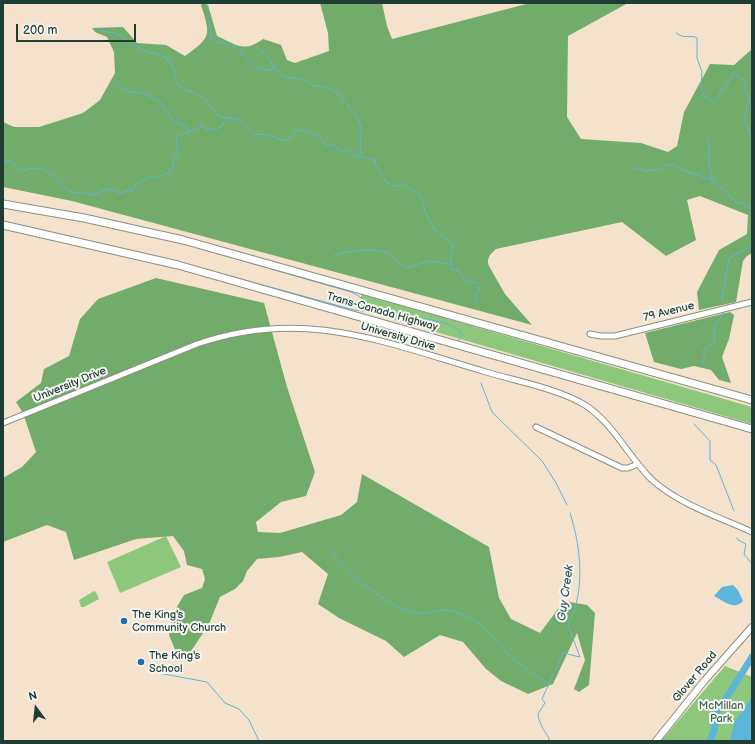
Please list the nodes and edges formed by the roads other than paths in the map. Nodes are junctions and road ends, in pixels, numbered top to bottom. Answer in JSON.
{"nodes":[{"id":1,"x":3,"y":204,"type":"edge"},
{"id":2,"x":4,"y":225,"type":"edge"},
{"id":3,"x":752,"y":302,"type":"edge"},
{"id":4,"x":590,"y":334,"type":"dead end"},
{"id":5,"x":752,"y":400,"type":"edge"},
{"id":6,"x":3,"y":423,"type":"edge"},
{"id":7,"x":536,"y":427,"type":"dead end"},
{"id":8,"x":752,"y":429,"type":"edge"},
{"id":9,"x":638,"y":464,"type":"junction"},
{"id":10,"x":752,"y":532,"type":"edge"},
{"id":11,"x":752,"y":628,"type":"edge"},
{"id":12,"x":656,"y":741,"type":"edge"}],
"edges":[{"from":1,"to":5,"type":"highway","name":"Trans-Canada Highway"},
{"from":2,"to":8,"type":"highway","name":"Trans-Canada Highway"},
{"from":3,"to":4,"type":"street","name":"79 Avenue"},
{"from":6,"to":9,"type":"street","name":"University Drive"},
{"from":7,"to":9,"type":"street"},
{"from":9,"to":10,"type":"street","name":"University Drive"},
{"from":11,"to":12,"type":"main road","name":"Glover Road"}]}
